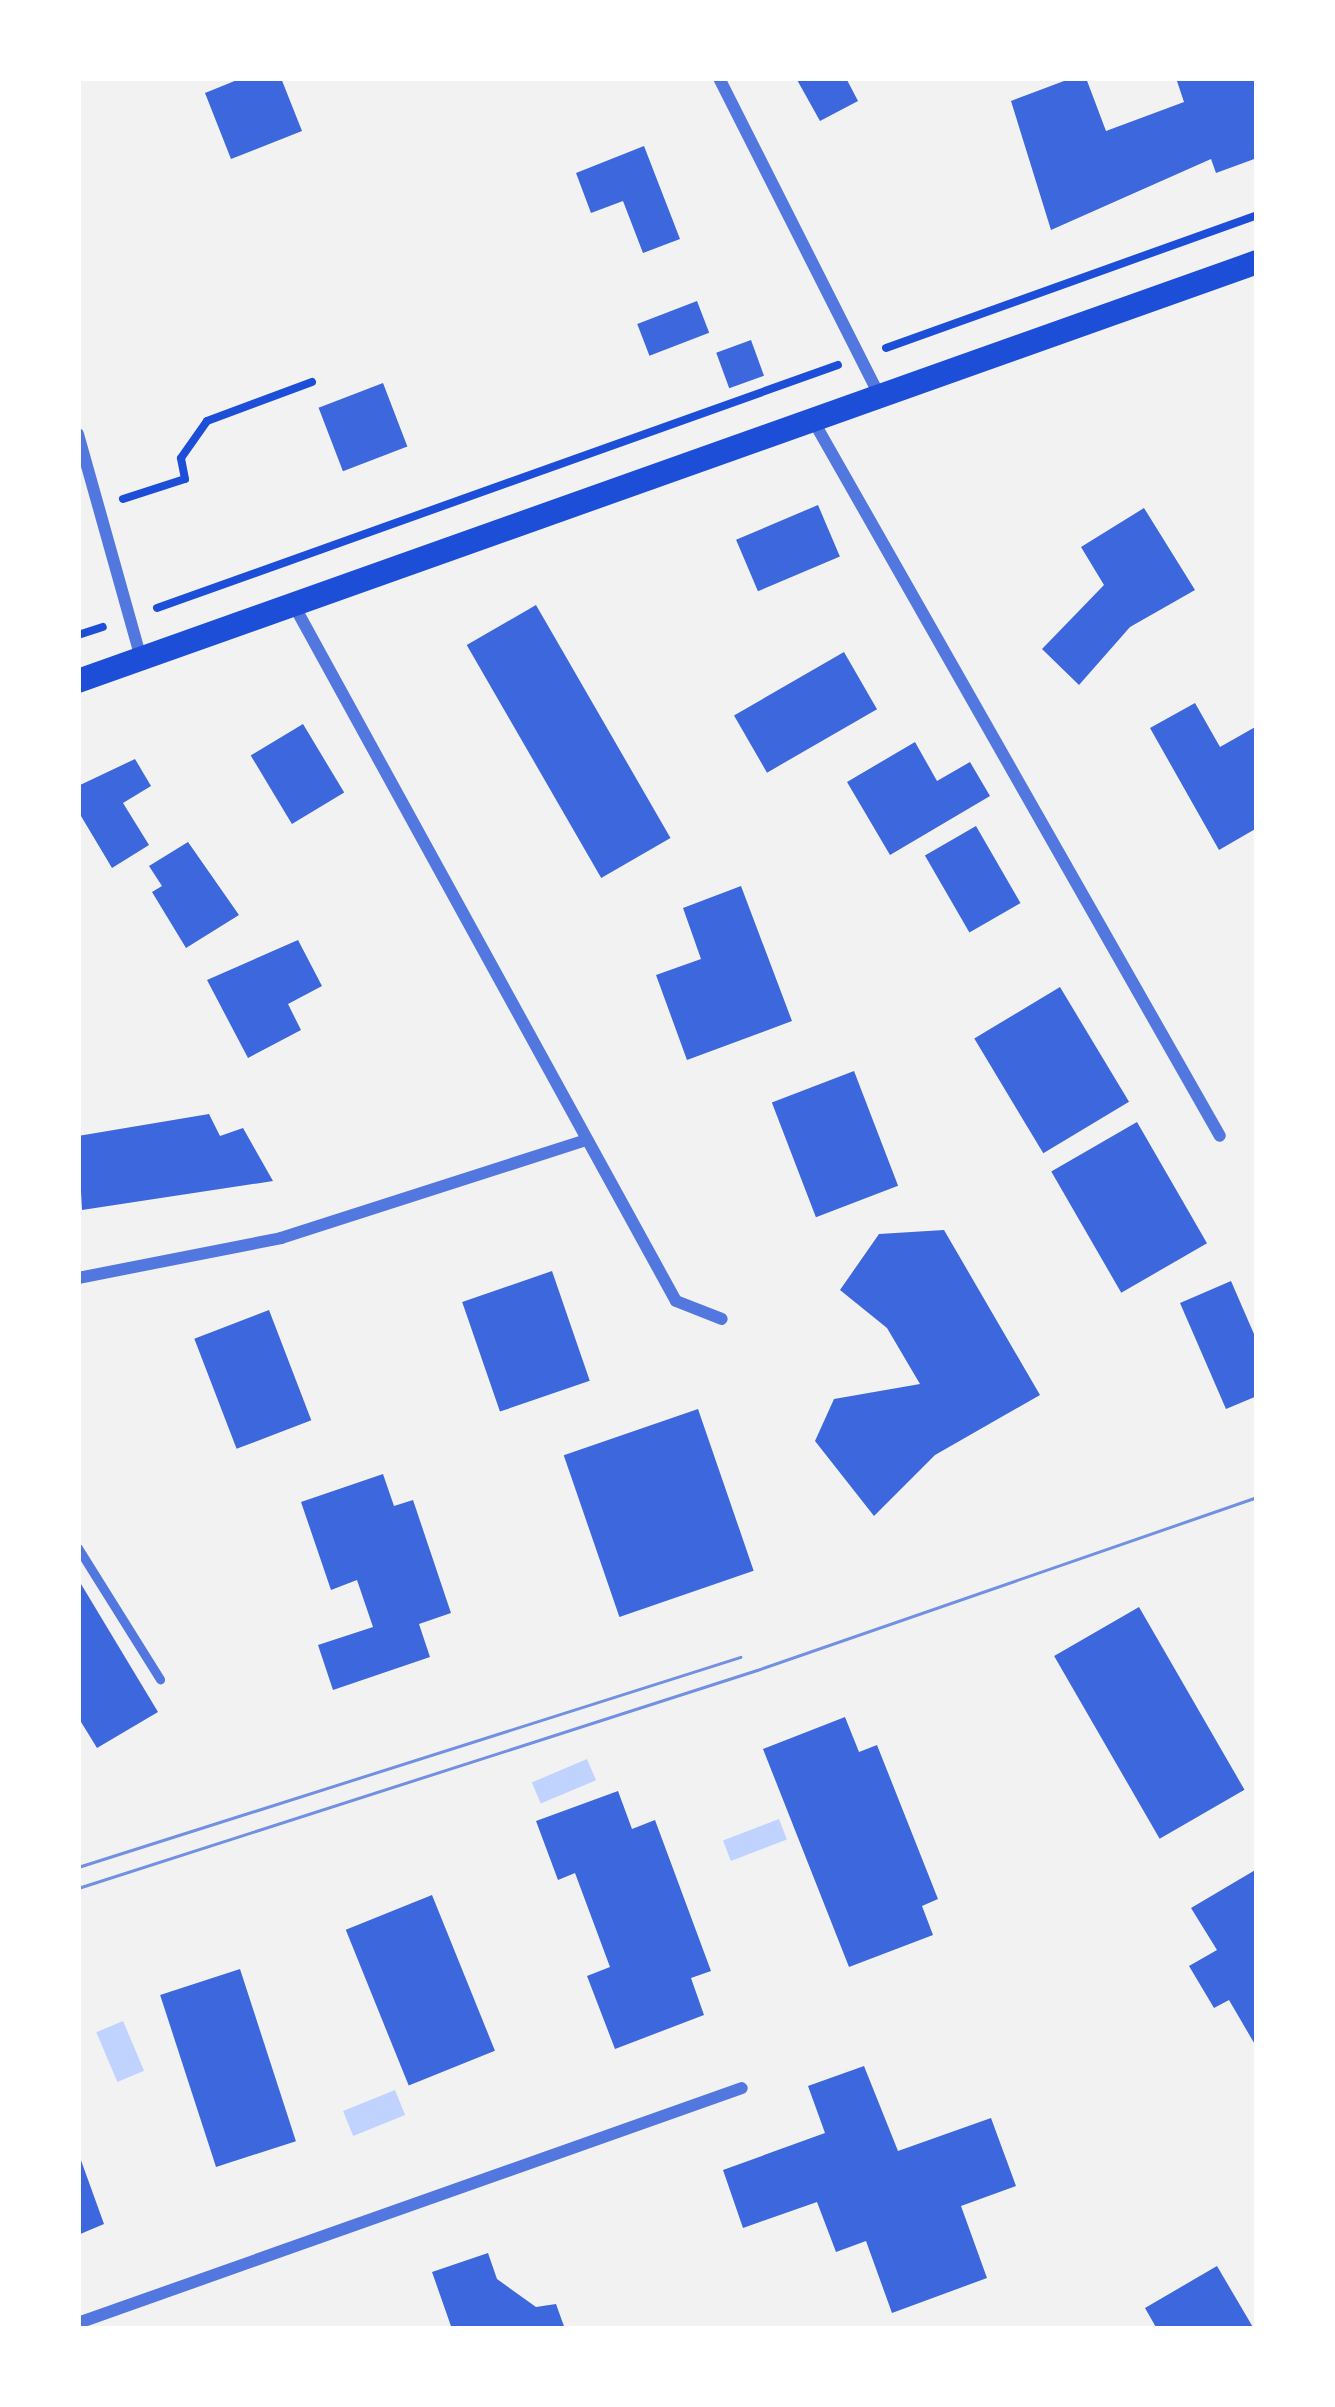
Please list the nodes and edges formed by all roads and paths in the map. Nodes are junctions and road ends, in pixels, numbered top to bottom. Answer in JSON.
{"nodes":[{"id":1,"x":719,"y":78,"type":"edge"},
{"id":2,"x":1257,"y":215,"type":"edge"},
{"id":3,"x":1257,"y":262,"type":"edge"},
{"id":4,"x":862,"y":357,"type":"junction"},
{"id":5,"x":312,"y":382,"type":"dead end"},
{"id":6,"x":880,"y":397,"type":"junction"},
{"id":7,"x":814,"y":422,"type":"junction"},
{"id":8,"x":78,"y":434,"type":"edge"},
{"id":9,"x":98,"y":507,"type":"junction"},
{"id":10,"x":296,"y":609,"type":"junction"},
{"id":11,"x":130,"y":618,"type":"junction"},
{"id":12,"x":78,"y":635,"type":"edge"},
{"id":13,"x":142,"y":660,"type":"junction"},
{"id":14,"x":78,"y":681,"type":"edge"},
{"id":15,"x":1220,"y":1136,"type":"dead end"},
{"id":16,"x":587,"y":1140,"type":"junction"},
{"id":17,"x":78,"y":1278,"type":"edge"},
{"id":18,"x":722,"y":1319,"type":"dead end"},
{"id":19,"x":78,"y":1548,"type":"edge"},
{"id":20,"x":160,"y":1678,"type":"dead end"},
{"id":21,"x":742,"y":2088,"type":"dead end"},
{"id":22,"x":78,"y":2324,"type":"edge"}],
"edges":[{"from":1,"to":4,"type":"street"},
{"from":2,"to":4,"type":"path"},
{"from":3,"to":6,"type":"main road"},
{"from":4,"to":6,"type":"street"},
{"from":4,"to":11,"type":"path"},
{"from":5,"to":9,"type":"path"},
{"from":6,"to":7,"type":"main road"},
{"from":7,"to":10,"type":"main road"},
{"from":7,"to":15,"type":"street"},
{"from":8,"to":9,"type":"street"},
{"from":9,"to":11,"type":"street"},
{"from":10,"to":13,"type":"main road"},
{"from":10,"to":16,"type":"street"},
{"from":11,"to":12,"type":"path"},
{"from":11,"to":13,"type":"street"},
{"from":13,"to":14,"type":"main road"},
{"from":16,"to":17,"type":"street"},
{"from":16,"to":18,"type":"street"},
{"from":19,"to":20,"type":"lane"},
{"from":21,"to":22,"type":"street"}]}
